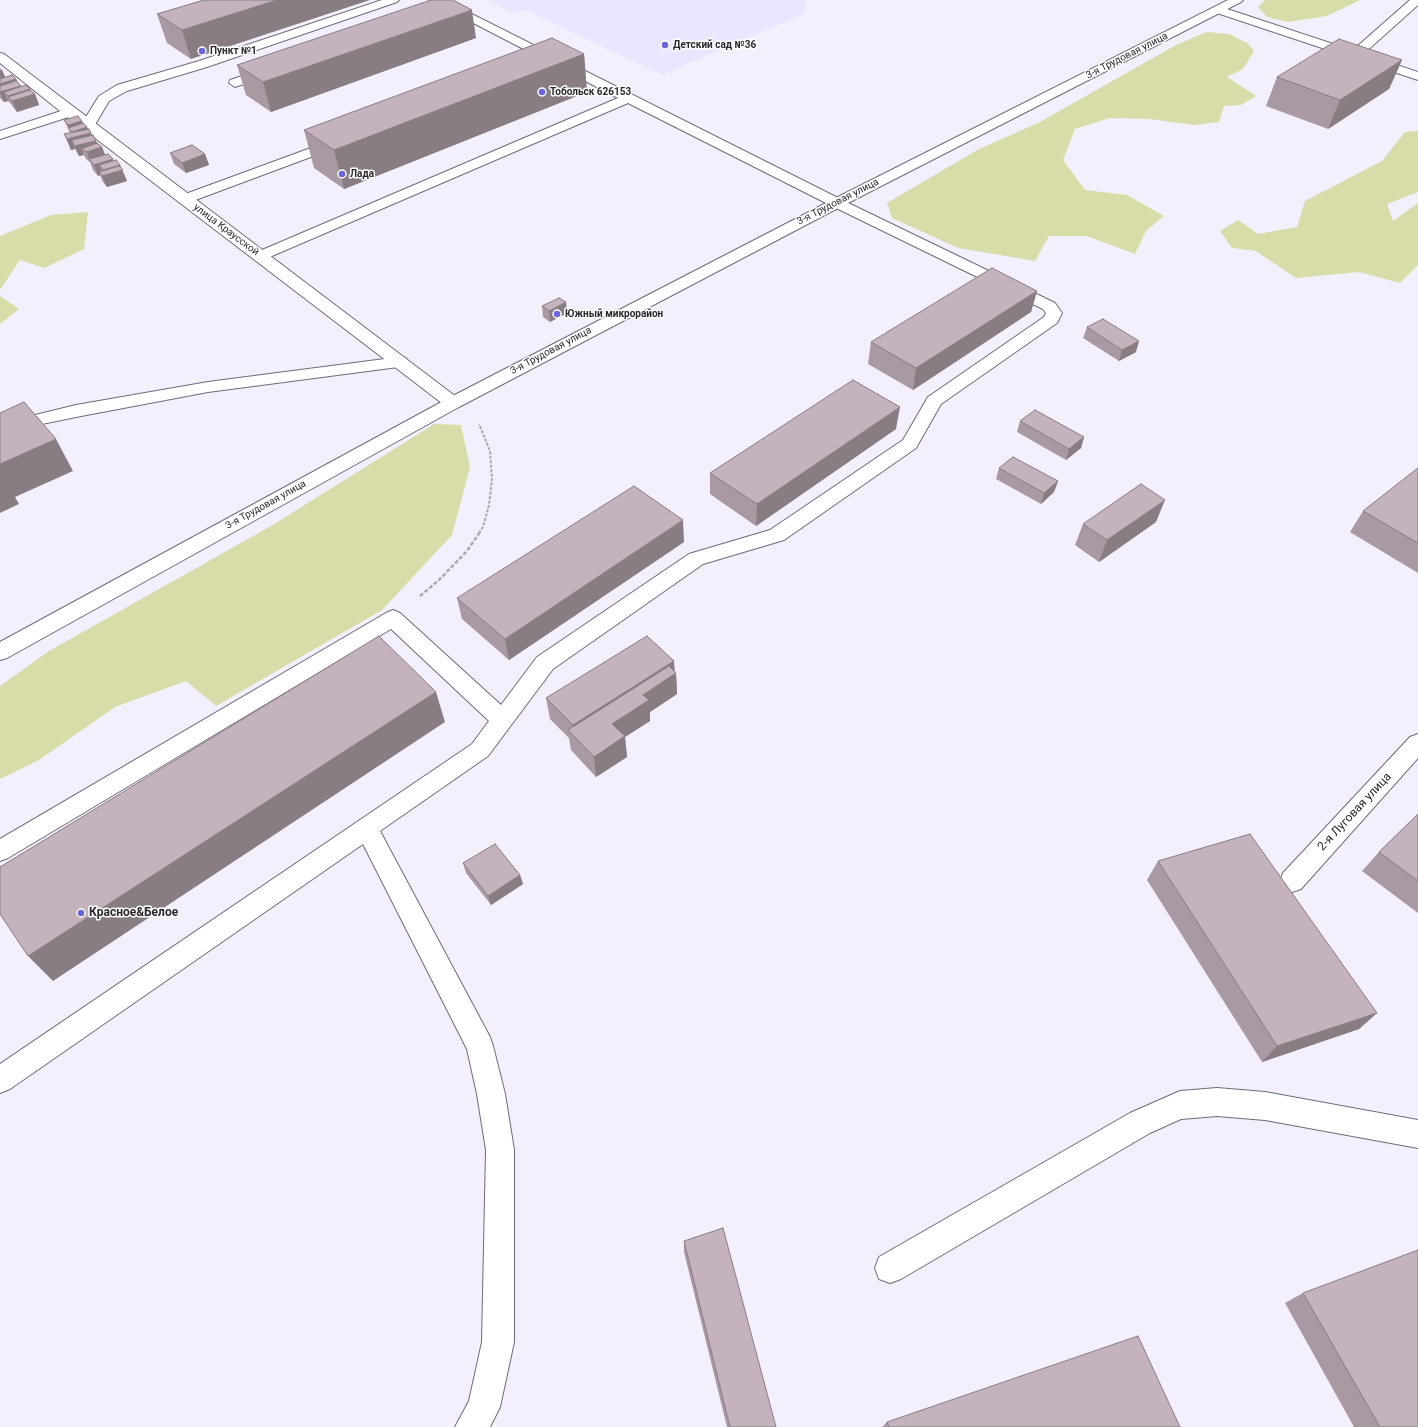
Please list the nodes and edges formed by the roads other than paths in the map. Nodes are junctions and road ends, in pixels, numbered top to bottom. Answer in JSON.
{"nodes":[{"id":1,"x":393,"y":0,"type":"edge"},
{"id":2,"x":464,"y":0,"type":"edge"},
{"id":3,"x":1237,"y":0,"type":"edge"},
{"id":4,"x":1417,"y":0,"type":"edge"},
{"id":5,"x":442,"y":7,"type":"edge"},
{"id":6,"x":1218,"y":10,"type":"junction"},
{"id":7,"x":1356,"y":54,"type":"junction"},
{"id":8,"x":0,"y":57,"type":"edge"},
{"id":9,"x":554,"y":61,"type":"junction"},
{"id":10,"x":539,"y":67,"type":"edge"},
{"id":11,"x":277,"y":68,"type":"edge"},
{"id":12,"x":167,"y":75,"type":"junction"},
{"id":13,"x":1418,"y":76,"type":"edge"},
{"id":14,"x":628,"y":98,"type":"junction"},
{"id":15,"x":70,"y":112,"type":"junction"},
{"id":16,"x":88,"y":126,"type":"junction"},
{"id":17,"x":0,"y":135,"type":"edge"},
{"id":18,"x":348,"y":138,"type":"edge"},
{"id":19,"x":185,"y":199,"type":"junction"},
{"id":20,"x":837,"y":202,"type":"junction"},
{"id":21,"x":260,"y":256,"type":"junction"},
{"id":22,"x":400,"y":362,"type":"junction"},
{"id":23,"x":453,"y":403,"type":"junction"},
{"id":24,"x":0,"y":437,"type":"edge"},
{"id":25,"x":0,"y":652,"type":"edge"},
{"id":26,"x":502,"y":719,"type":"junction"},
{"id":27,"x":1418,"y":744,"type":"edge"},
{"id":28,"x":366,"y":827,"type":"junction"},
{"id":29,"x":0,"y":851,"type":"edge"},
{"id":30,"x":1292,"y":881,"type":"dead end"},
{"id":31,"x":0,"y":1080,"type":"edge"},
{"id":32,"x":1418,"y":1134,"type":"edge"},
{"id":33,"x":890,"y":1268,"type":"dead end"},
{"id":34,"x":471,"y":1427,"type":"edge"}],
"edges":[{"from":1,"to":12,"type":"street"},
{"from":2,"to":5,"type":"street"},
{"from":3,"to":6,"type":"street","name":"3-я Трудовая улица"},
{"from":4,"to":7,"type":"street"},
{"from":5,"to":9,"type":"street"},
{"from":6,"to":7,"type":"street"},
{"from":6,"to":20,"type":"street","name":"3-я Трудовая улица"},
{"from":7,"to":13,"type":"street"},
{"from":8,"to":15,"type":"street","name":"улица Краусской"},
{"from":9,"to":10,"type":"street"},
{"from":9,"to":14,"type":"street"},
{"from":11,"to":12,"type":"street"},
{"from":12,"to":16,"type":"street"},
{"from":14,"to":20,"type":"street"},
{"from":14,"to":21,"type":"street"},
{"from":15,"to":16,"type":"street","name":"улица Краусской"},
{"from":15,"to":17,"type":"street"},
{"from":16,"to":19,"type":"street","name":"улица Краусской"},
{"from":18,"to":19,"type":"street"},
{"from":19,"to":21,"type":"street","name":"улица Краусской"},
{"from":20,"to":23,"type":"street","name":"3-я Трудовая улица"},
{"from":20,"to":26,"type":"street"},
{"from":21,"to":22,"type":"street","name":"улица Краусской"},
{"from":22,"to":23,"type":"street","name":"улица Краусской"},
{"from":22,"to":24,"type":"street"},
{"from":23,"to":25,"type":"street","name":"3-я Трудовая улица"},
{"from":26,"to":28,"type":"street"},
{"from":26,"to":29,"type":"street"},
{"from":27,"to":30,"type":"street","name":"2-я Луговая улица"},
{"from":28,"to":31,"type":"street"},
{"from":28,"to":34,"type":"street"},
{"from":32,"to":33,"type":"street"}]}
